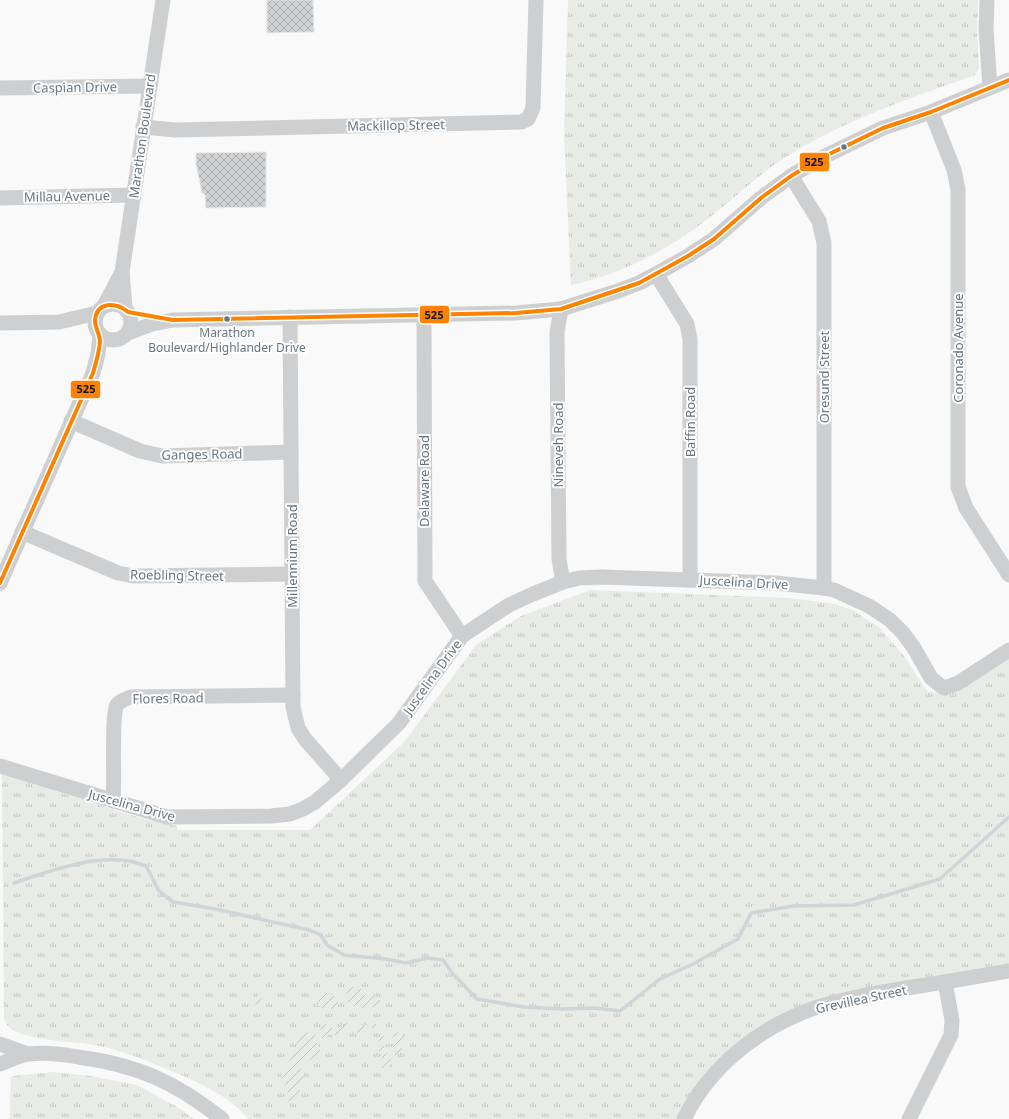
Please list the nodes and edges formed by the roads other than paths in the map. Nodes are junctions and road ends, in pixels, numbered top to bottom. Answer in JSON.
{"nodes":[{"id":1,"x":163,"y":0,"type":"edge"},
{"id":2,"x":536,"y":0,"type":"edge"},
{"id":3,"x":987,"y":0,"type":"edge"},
{"id":4,"x":1009,"y":80,"type":"edge"},
{"id":5,"x":150,"y":86,"type":"junction"},
{"id":6,"x":990,"y":87,"type":"junction"},
{"id":7,"x":0,"y":88,"type":"edge"},
{"id":8,"x":930,"y":112,"type":"junction"},
{"id":9,"x":143,"y":128,"type":"junction"},
{"id":10,"x":791,"y":176,"type":"junction"},
{"id":11,"x":133,"y":195,"type":"junction"},
{"id":12,"x":0,"y":198,"type":"edge"},
{"id":13,"x":122,"y":272,"type":"junction"},
{"id":14,"x":656,"y":274,"type":"junction"},
{"id":15,"x":561,"y":309,"type":"junction"},
{"id":16,"x":101,"y":310,"type":"junction"},
{"id":17,"x":126,"y":310,"type":"junction"},
{"id":18,"x":424,"y":315,"type":"junction"},
{"id":19,"x":290,"y":317,"type":"junction"},
{"id":20,"x":173,"y":320,"type":"junction"},
{"id":21,"x":59,"y":322,"type":"junction"},
{"id":22,"x":0,"y":323,"type":"edge"},
{"id":23,"x":98,"y":333,"type":"junction"},
{"id":24,"x":122,"y":337,"type":"junction"},
{"id":25,"x":93,"y":373,"type":"junction"},
{"id":26,"x":71,"y":422,"type":"junction"},
{"id":27,"x":291,"y":452,"type":"junction"},
{"id":28,"x":22,"y":532,"type":"junction"},
{"id":29,"x":292,"y":574,"type":"junction"},
{"id":30,"x":1009,"y":575,"type":"edge"},
{"id":31,"x":690,"y":580,"type":"junction"},
{"id":32,"x":0,"y":582,"type":"edge"},
{"id":33,"x":563,"y":582,"type":"junction"},
{"id":34,"x":824,"y":588,"type":"junction"},
{"id":35,"x":462,"y":636,"type":"junction"},
{"id":36,"x":1009,"y":650,"type":"edge"},
{"id":37,"x":293,"y":695,"type":"junction"},
{"id":38,"x":0,"y":766,"type":"edge"},
{"id":39,"x":341,"y":780,"type":"junction"},
{"id":40,"x":113,"y":801,"type":"junction"},
{"id":41,"x":1009,"y":971,"type":"edge"},
{"id":42,"x":945,"y":982,"type":"junction"},
{"id":43,"x":0,"y":1044,"type":"edge"},
{"id":44,"x":28,"y":1054,"type":"junction"},
{"id":45,"x":0,"y":1064,"type":"edge"},
{"id":46,"x":222,"y":1119,"type":"edge"},
{"id":47,"x":684,"y":1119,"type":"edge"},
{"id":48,"x":909,"y":1119,"type":"edge"}],
"edges":[{"from":1,"to":5,"type":"street","name":"Marathon Boulevard"},
{"from":2,"to":9,"type":"street","name":"Mackillop Street"},
{"from":3,"to":6,"type":"street"},
{"from":4,"to":6,"type":"street"},
{"from":5,"to":7,"type":"street","name":"Caspian Drive"},
{"from":5,"to":9,"type":"street","name":"Marathon Boulevard"},
{"from":6,"to":8,"type":"street"},
{"from":8,"to":10,"type":"street"},
{"from":8,"to":30,"type":"street","name":"Coronado Avenue"},
{"from":9,"to":11,"type":"street","name":"Marathon Boulevard"},
{"from":10,"to":14,"type":"street"},
{"from":10,"to":34,"type":"street","name":"Oresund Street"},
{"from":11,"to":12,"type":"street","name":"Millau Avenue"},
{"from":11,"to":13,"type":"street","name":"Marathon Boulevard"},
{"from":13,"to":16,"type":"street","name":"Marathon Boulevard"},
{"from":13,"to":17,"type":"street","name":"Marathon Boulevard"},
{"from":14,"to":15,"type":"street"},
{"from":14,"to":31,"type":"street","name":"Baffin Road"},
{"from":15,"to":18,"type":"street"},
{"from":15,"to":33,"type":"street","name":"Nineveh Road"},
{"from":16,"to":17,"type":"street"},
{"from":16,"to":21,"type":"street"},
{"from":16,"to":23,"type":"street"},
{"from":17,"to":20,"type":"street"},
{"from":17,"to":24,"type":"street"},
{"from":18,"to":19,"type":"street"},
{"from":18,"to":35,"type":"street","name":"Delaware Road"},
{"from":19,"to":20,"type":"street"},
{"from":19,"to":27,"type":"street","name":"Millennium Road"},
{"from":20,"to":24,"type":"street"},
{"from":21,"to":22,"type":"street"},
{"from":21,"to":23,"type":"street"},
{"from":23,"to":24,"type":"street"},
{"from":23,"to":25,"type":"street"},
{"from":24,"to":25,"type":"street"},
{"from":25,"to":26,"type":"street"},
{"from":26,"to":27,"type":"street","name":"Ganges Road"},
{"from":26,"to":28,"type":"street"},
{"from":27,"to":29,"type":"street","name":"Millennium Road"},
{"from":28,"to":29,"type":"street","name":"Roebling Street"},
{"from":28,"to":32,"type":"street"},
{"from":29,"to":37,"type":"street","name":"Millennium Road"},
{"from":31,"to":33,"type":"street","name":"Juscelina Drive"},
{"from":31,"to":34,"type":"street","name":"Juscelina Drive"},
{"from":33,"to":35,"type":"street","name":"Juscelina Drive"},
{"from":34,"to":36,"type":"street","name":"Juscelina Drive"},
{"from":35,"to":39,"type":"street","name":"Juscelina Drive"},
{"from":37,"to":39,"type":"street","name":"Millennium Road"},
{"from":37,"to":40,"type":"street","name":"Flores Road"},
{"from":38,"to":40,"type":"street","name":"Juscelina Drive"},
{"from":39,"to":40,"type":"street","name":"Juscelina Drive"},
{"from":41,"to":42,"type":"street","name":"Grevillea Street"},
{"from":42,"to":47,"type":"street","name":"Grevillea Street"},
{"from":42,"to":48,"type":"street"},
{"from":43,"to":44,"type":"street"},
{"from":44,"to":45,"type":"street"},
{"from":44,"to":46,"type":"street"}]}
